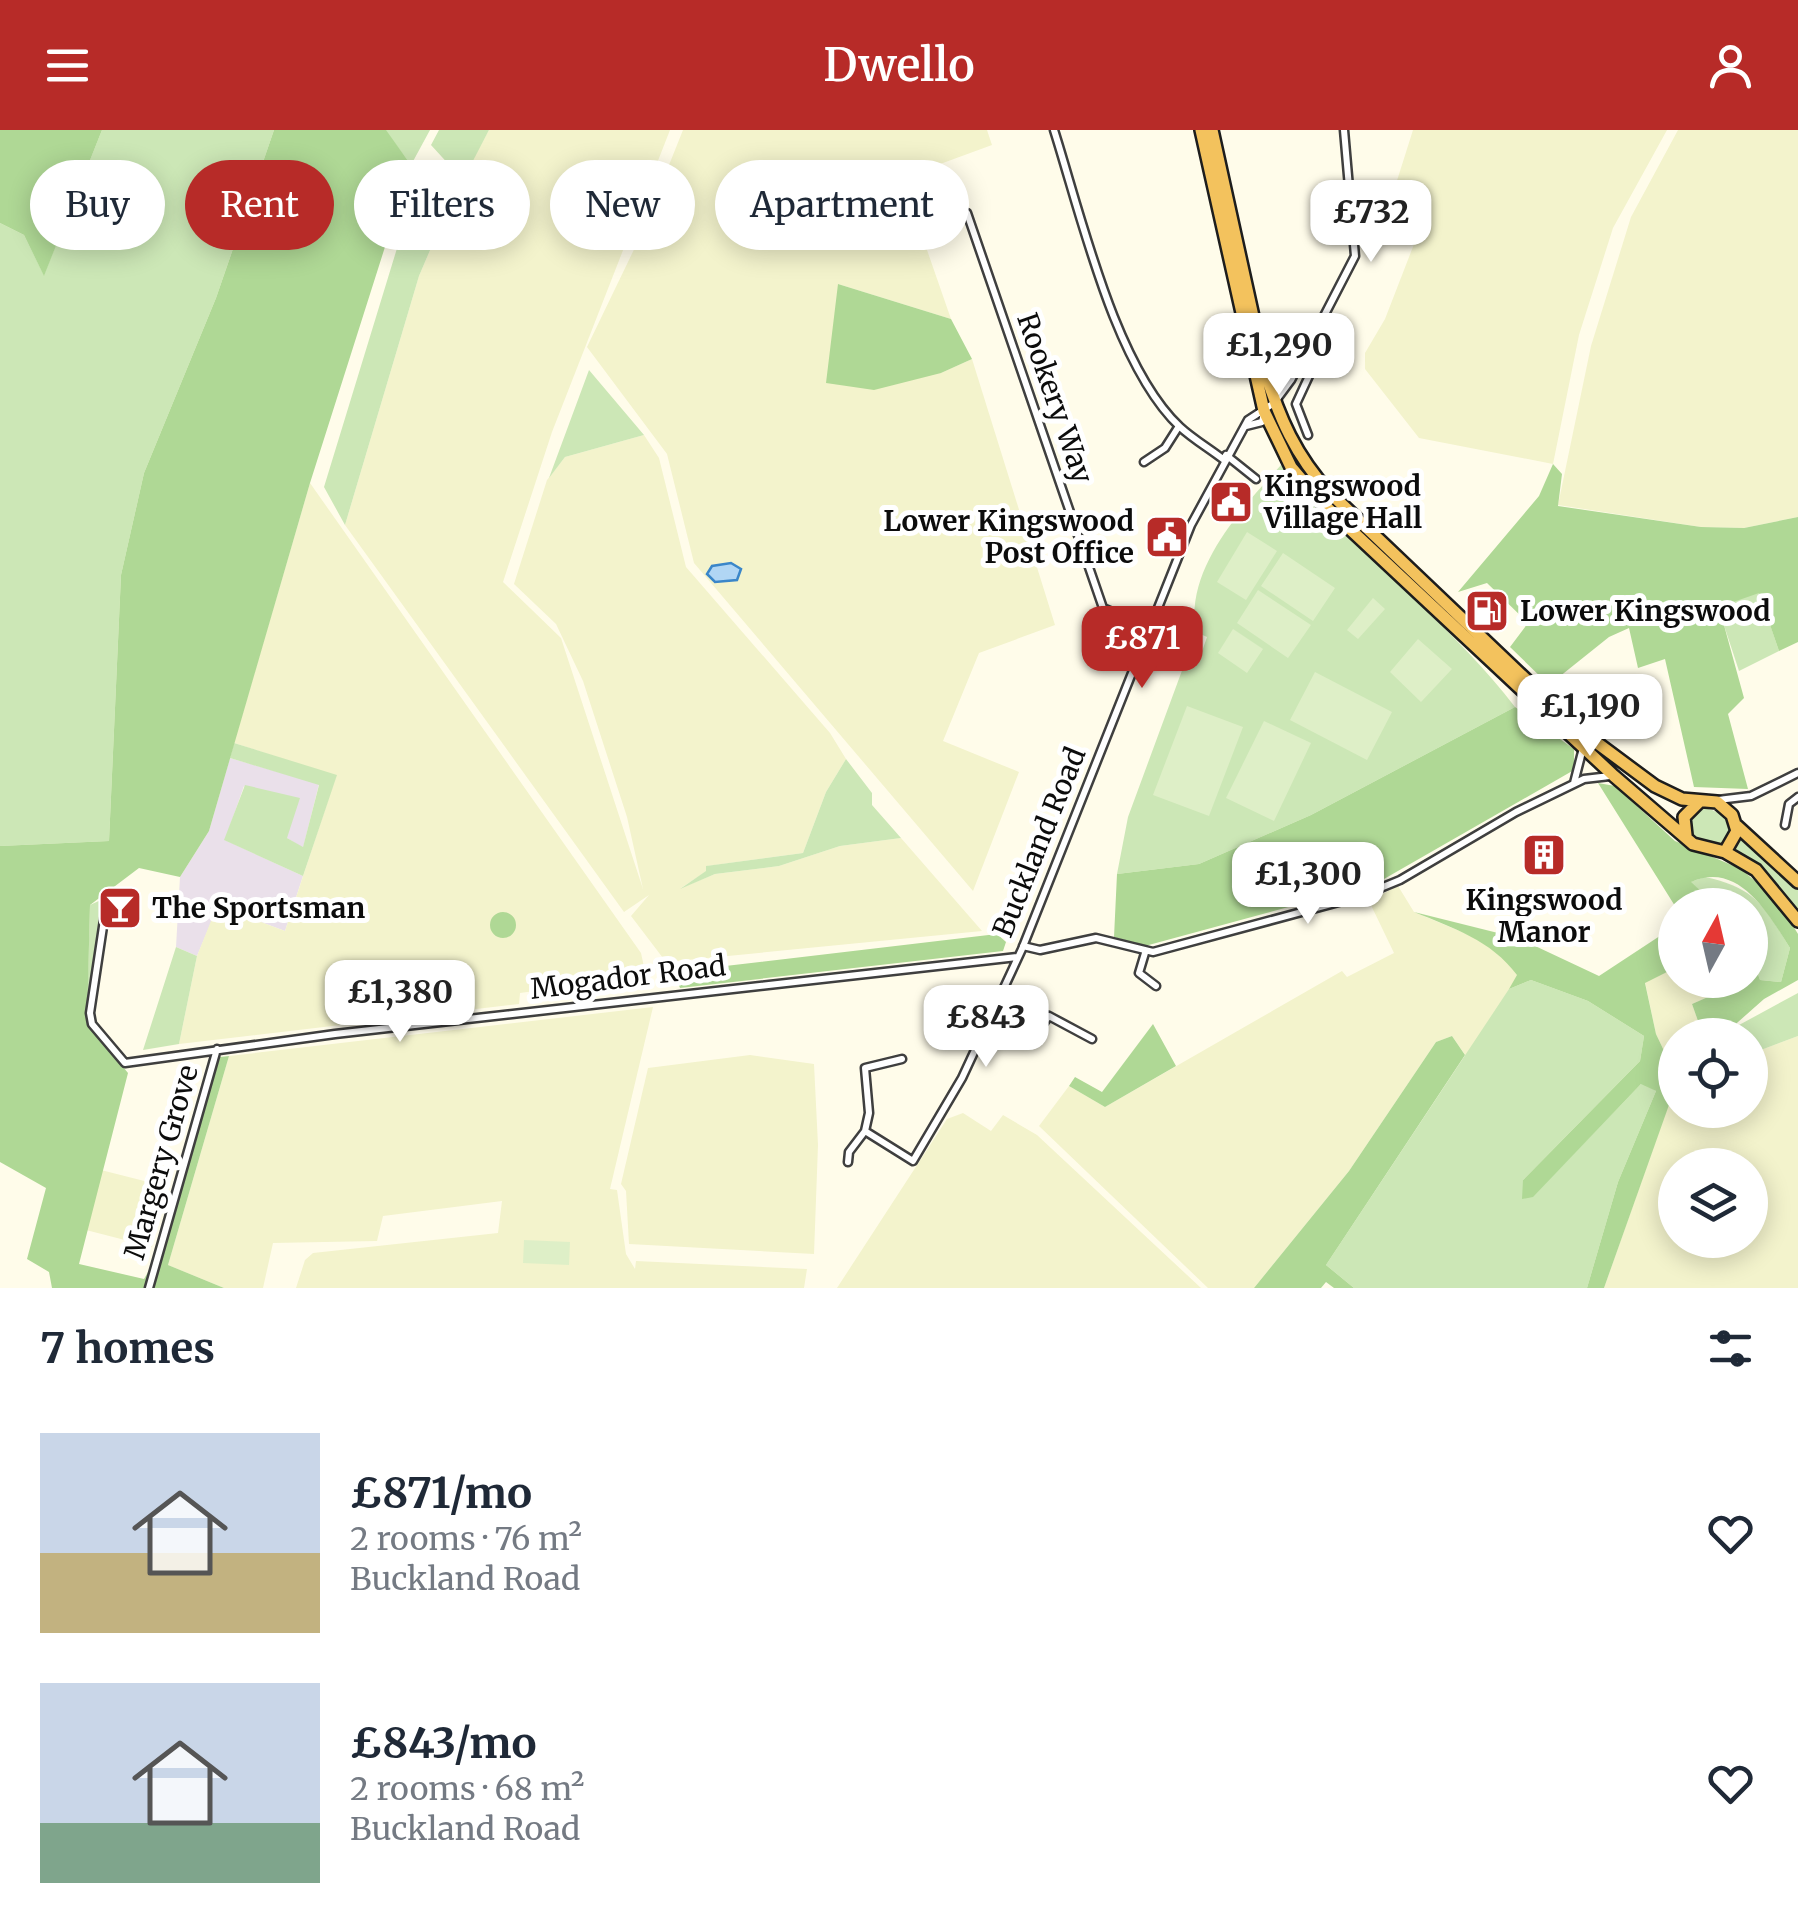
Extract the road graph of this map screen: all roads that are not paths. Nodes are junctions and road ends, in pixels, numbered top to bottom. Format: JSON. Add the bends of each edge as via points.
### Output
{"nodes":[{"id":1,"x":1054,"y":130,"type":"edge"},
{"id":2,"x":1201,"y":130,"type":"edge"},
{"id":3,"x":1212,"y":130,"type":"edge"},
{"id":4,"x":1344,"y":130,"type":"edge"},
{"id":5,"x":969,"y":219,"type":"edge"},
{"id":6,"x":1310,"y":345,"type":"junction"},
{"id":7,"x":1265,"y":371,"type":"junction"},
{"id":8,"x":1291,"y":380,"type":"junction"},
{"id":9,"x":1269,"y":407,"type":"junction"},
{"id":10,"x":1178,"y":426,"type":"junction"},
{"id":11,"x":1308,"y":435,"type":"dead end"},
{"id":12,"x":1225,"y":457,"type":"junction"},
{"id":13,"x":1144,"y":462,"type":"dead end"},
{"id":14,"x":1256,"y":478,"type":"dead end"},
{"id":15,"x":1148,"y":627,"type":"junction"},
{"id":16,"x":1583,"y":748,"type":"junction"},
{"id":17,"x":1798,"y":772,"type":"edge"},
{"id":18,"x":1614,"y":776,"type":"junction"},
{"id":19,"x":1574,"y":784,"type":"junction"},
{"id":20,"x":1798,"y":797,"type":"edge"},
{"id":21,"x":1740,"y":800,"type":"junction"},
{"id":22,"x":1703,"y":802,"type":"junction"},
{"id":23,"x":1736,"y":823,"type":"junction"},
{"id":24,"x":1786,"y":825,"type":"dead end"},
{"id":25,"x":1688,"y":839,"type":"junction"},
{"id":26,"x":1725,"y":852,"type":"junction"},
{"id":27,"x":1798,"y":882,"type":"edge"},
{"id":28,"x":107,"y":900,"type":"dead end"},
{"id":29,"x":1798,"y":921,"type":"edge"},
{"id":30,"x":1023,"y":946,"type":"junction"},
{"id":31,"x":1146,"y":952,"type":"junction"},
{"id":32,"x":1018,"y":957,"type":"junction"},
{"id":33,"x":1156,"y":986,"type":"dead end"},
{"id":34,"x":984,"y":1030,"type":"junction"},
{"id":35,"x":1092,"y":1039,"type":"dead end"},
{"id":36,"x":217,"y":1049,"type":"junction"},
{"id":37,"x":902,"y":1060,"type":"dead end"},
{"id":38,"x":865,"y":1131,"type":"junction"},
{"id":39,"x":848,"y":1162,"type":"dead end"},
{"id":40,"x":149,"y":1288,"type":"edge"}],
"edges":[{"from":1,"to":10,"type":"street","via":[[1114,316]]},
{"from":2,"to":9,"type":"highway"},
{"from":3,"to":7,"type":"highway"},
{"from":4,"to":6,"type":"street","via":[[1357,250]]},
{"from":5,"to":15,"type":"street","name":"Rookery Way","via":[[1102,608]]},
{"from":6,"to":8,"type":"street","name":"Buckland Road"},
{"from":6,"to":11,"type":"street","via":[[1315,363],[1296,404]]},
{"from":7,"to":8,"type":"street"},
{"from":7,"to":9,"type":"highway"},
{"from":8,"to":9,"type":"street","name":"Buckland Road"},
{"from":9,"to":12,"type":"street","name":"Buckland Road","via":[[1255,412]]},
{"from":9,"to":16,"type":"highway","via":[[1290,467],[1320,501]]},
{"from":9,"to":22,"type":"highway","via":[[1329,492],[1577,728],[1655,786]]},
{"from":10,"to":12,"type":"street"},
{"from":10,"to":13,"type":"street","via":[[1165,448]]},
{"from":12,"to":14,"type":"street"},
{"from":12,"to":15,"type":"street","name":"Buckland Road"},
{"from":15,"to":30,"type":"street","name":"Buckland Road"},
{"from":16,"to":18,"type":"highway"},
{"from":16,"to":19,"type":"street"},
{"from":17,"to":21,"type":"street"},
{"from":18,"to":19,"type":"street"},
{"from":18,"to":25,"type":"highway"},
{"from":19,"to":31,"type":"street","via":[[1380,890]]},
{"from":20,"to":24,"type":"street","via":[[1788,804]]},
{"from":21,"to":22,"type":"street"},
{"from":21,"to":23,"type":"street"},
{"from":22,"to":23,"type":"highway","via":[[1716,802]]},
{"from":22,"to":25,"type":"highway","via":[[1684,817]]},
{"from":23,"to":26,"type":"highway","via":[[1736,839]]},
{"from":23,"to":27,"type":"highway"},
{"from":25,"to":26,"type":"highway"},
{"from":26,"to":29,"type":"highway","via":[[1768,880]]},
{"from":28,"to":36,"type":"street","name":"Mogador Road","via":[[92,1024],[125,1063]]},
{"from":30,"to":31,"type":"street","via":[[1040,950],[1096,938]]},
{"from":30,"to":32,"type":"street","name":"Buckland Road"},
{"from":31,"to":33,"type":"street","via":[[1139,973]]},
{"from":32,"to":34,"type":"street","name":"Buckland Road"},
{"from":32,"to":36,"type":"street","name":"Mogador Road"},
{"from":34,"to":35,"type":"street","via":[[1031,1039],[1048,1016]]},
{"from":34,"to":38,"type":"street","name":"Buckland Road","via":[[913,1160]]},
{"from":36,"to":40,"type":"street","name":"Margery Grove"},
{"from":37,"to":38,"type":"street","via":[[865,1068]]},
{"from":38,"to":39,"type":"street"}]}
